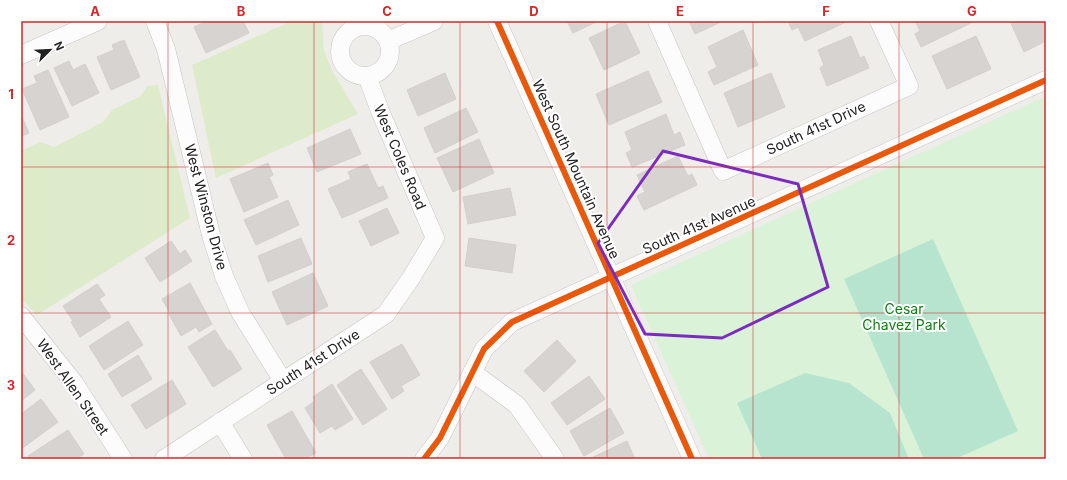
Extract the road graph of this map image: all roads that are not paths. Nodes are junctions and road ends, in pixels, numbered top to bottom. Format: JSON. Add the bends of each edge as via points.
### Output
{"nodes":[{"id":1,"x":98,"y":21,"type":"edge"},
{"id":2,"x":155,"y":21,"type":"edge"},
{"id":3,"x":434,"y":21,"type":"edge"},
{"id":4,"x":497,"y":21,"type":"edge"},
{"id":5,"x":657,"y":21,"type":"edge"},
{"id":6,"x":880,"y":21,"type":"edge"},
{"id":7,"x":354,"y":24,"type":"edge"},
{"id":8,"x":388,"y":41,"type":"junction"},
{"id":9,"x":21,"y":55,"type":"edge"},
{"id":10,"x":366,"y":76,"type":"junction"},
{"id":11,"x":1046,"y":80,"type":"edge"},
{"id":12,"x":435,"y":238,"type":"joint"},
{"id":13,"x":612,"y":278,"type":"junction"},
{"id":14,"x":21,"y":316,"type":"edge"},
{"id":15,"x":472,"y":372,"type":"junction"},
{"id":16,"x":283,"y":381,"type":"junction"},
{"id":17,"x":220,"y":422,"type":"junction"},
{"id":18,"x":123,"y":459,"type":"edge"},
{"id":19,"x":164,"y":459,"type":"edge"},
{"id":20,"x":242,"y":459,"type":"edge"},
{"id":21,"x":424,"y":459,"type":"edge"},
{"id":22,"x":555,"y":459,"type":"edge"},
{"id":23,"x":692,"y":459,"type":"edge"}],
"edges":[{"from":1,"to":9,"type":"street"},
{"from":2,"to":16,"type":"street","name":"West Winston Drive","via":[[166,49],[211,235],[224,276],[240,312]]},
{"from":3,"to":8,"type":"street"},
{"from":4,"to":13,"type":"street","name":"West South Mountain Avenue"},
{"from":5,"to":6,"type":"street","name":"South 41st Drive","via":[[723,171],[909,86]]},
{"from":7,"to":8,"type":"street","via":[[378,29]]},
{"from":7,"to":10,"type":"street","via":[[344,38],[340,53],[346,67],[359,76]]},
{"from":8,"to":10,"type":"street","via":[[390,57],[387,64],[374,75]]},
{"from":10,"to":12,"type":"street","name":"West Coles Road"},
{"from":11,"to":13,"type":"street","name":"South 41st Avenue"},
{"from":12,"to":16,"type":"street","name":"South 41st Drive","via":[[386,314]]},
{"from":13,"to":15,"type":"street","name":"South 41st Avenue","via":[[512,322],[484,348]]},
{"from":13,"to":23,"type":"street","name":"West South Mountain Avenue"},
{"from":14,"to":18,"type":"street","name":"West Allen Street","via":[[75,384]]},
{"from":15,"to":21,"type":"street","name":"South 41st Avenue","via":[[440,438]]},
{"from":15,"to":22,"type":"street","via":[[517,405]]},
{"from":16,"to":17,"type":"street","name":"South 41st Drive"},
{"from":17,"to":19,"type":"street","name":"South 41st Drive"},
{"from":17,"to":20,"type":"street"}]}
